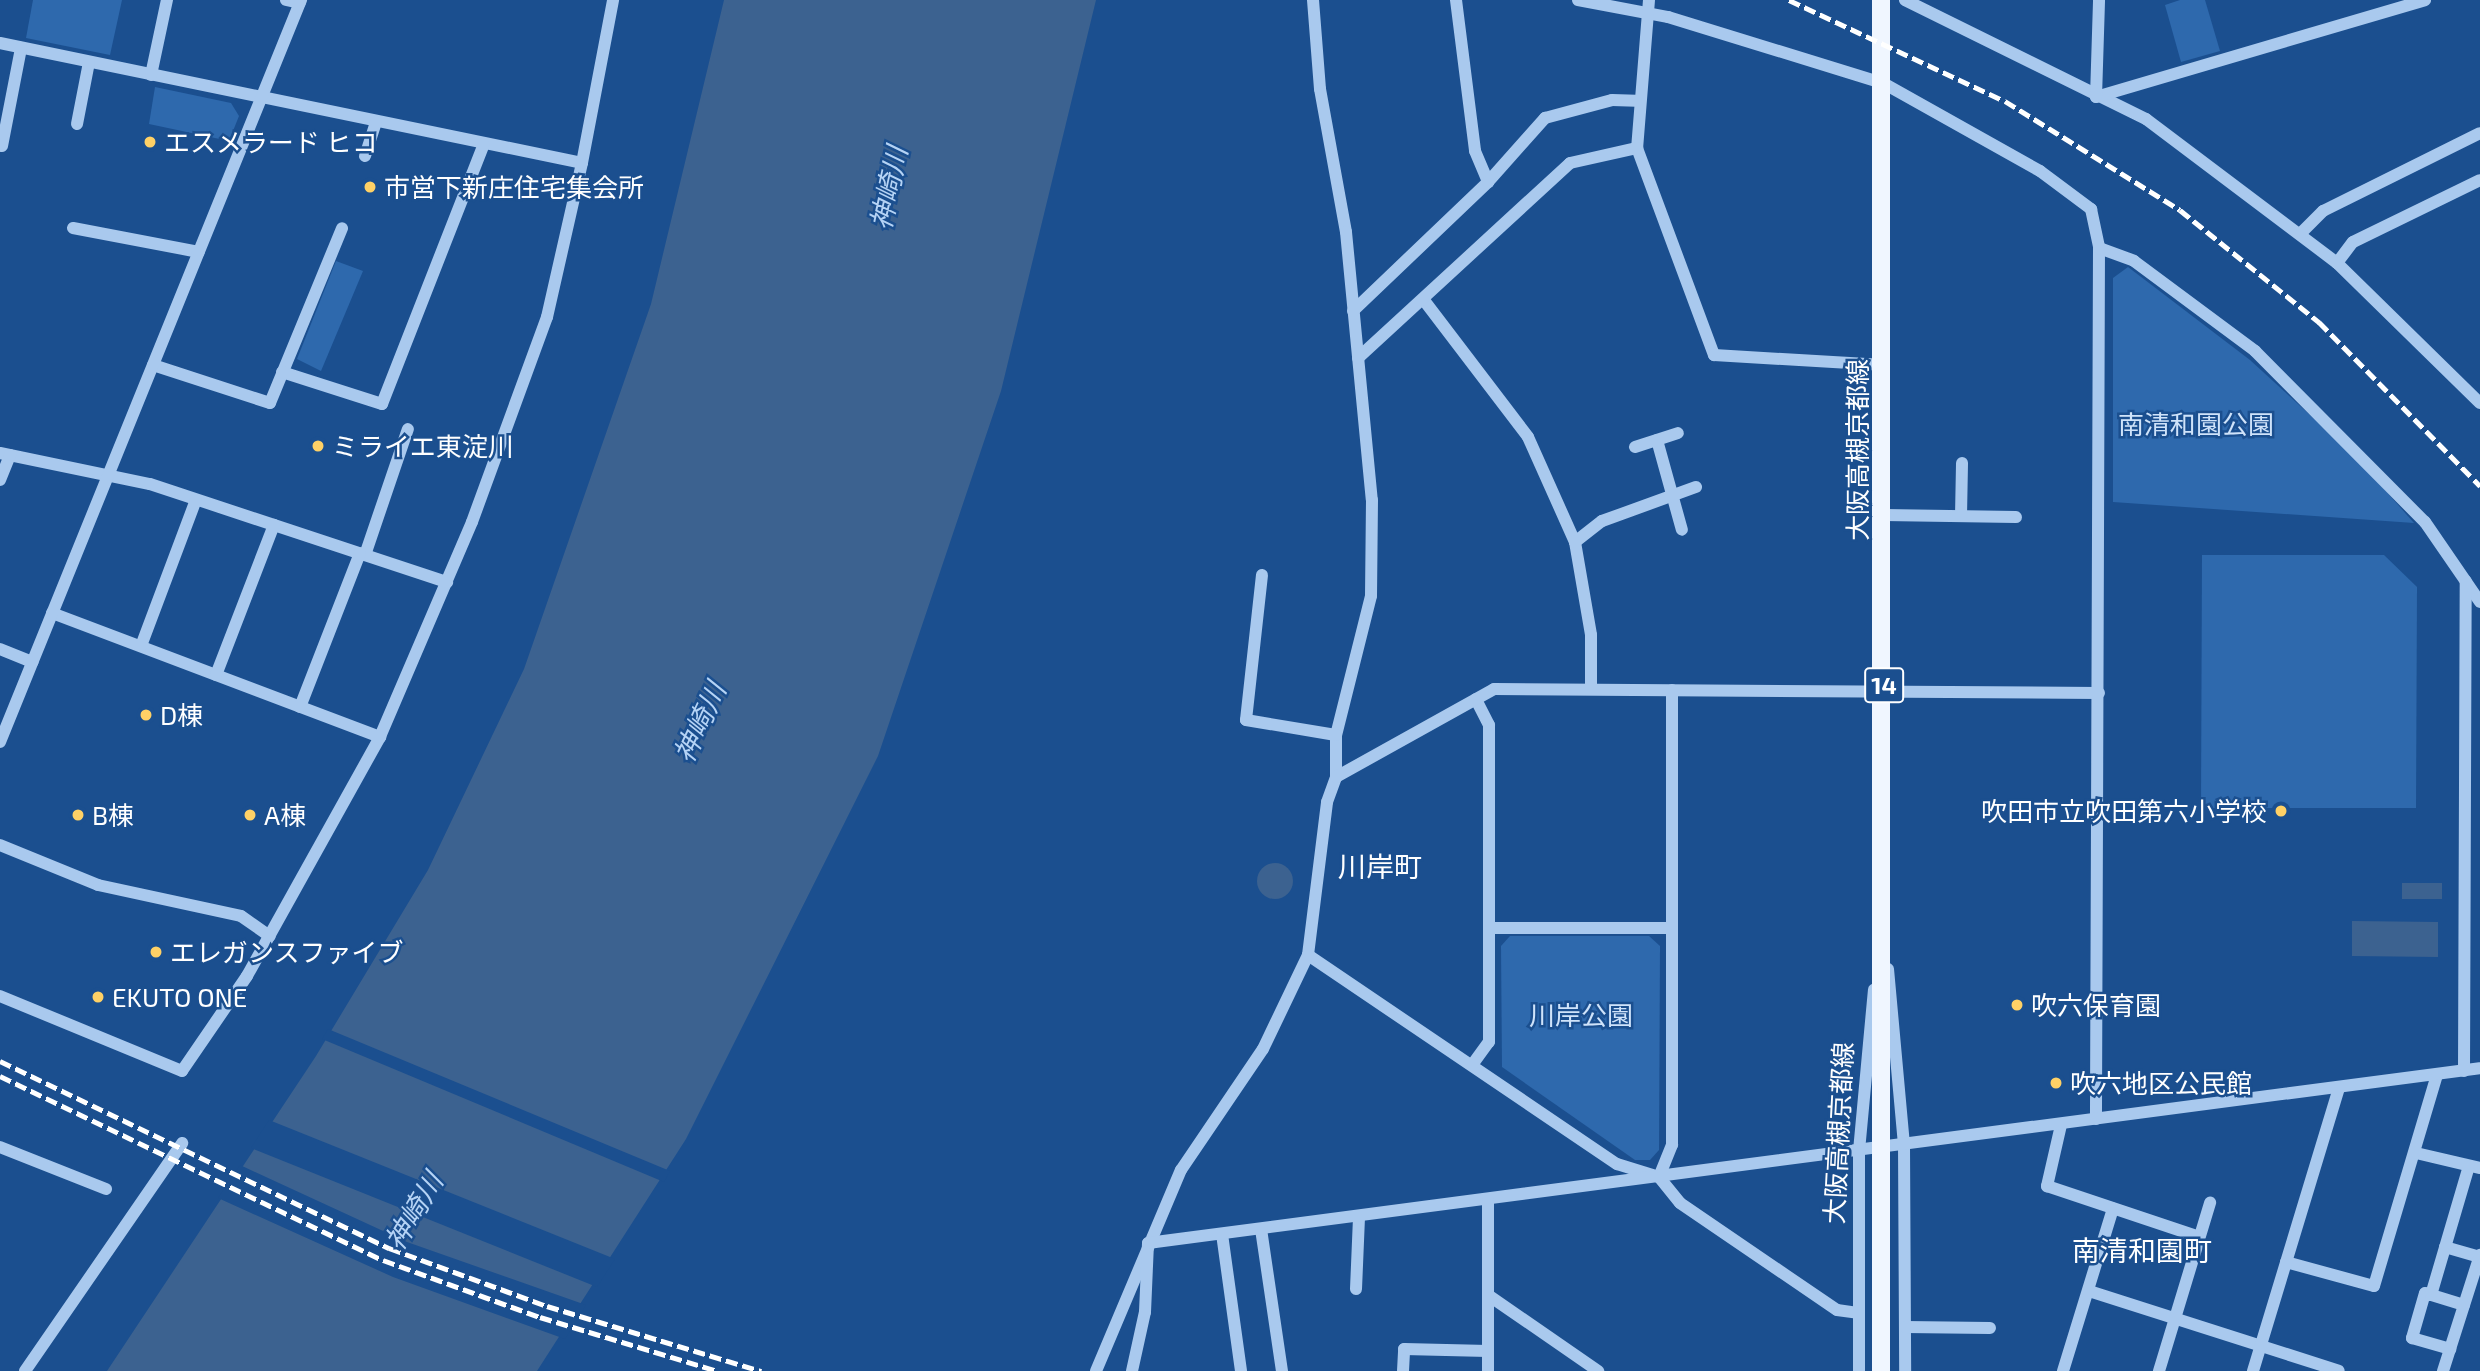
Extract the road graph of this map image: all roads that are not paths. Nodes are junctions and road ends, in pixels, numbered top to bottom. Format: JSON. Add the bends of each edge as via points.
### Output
{"nodes":[{"id":1,"x":167,"y":0,"type":"edge"},
{"id":2,"x":286,"y":0,"type":"edge"},
{"id":3,"x":613,"y":0,"type":"edge"},
{"id":4,"x":1314,"y":0,"type":"edge"},
{"id":5,"x":1456,"y":0,"type":"edge"},
{"id":6,"x":1578,"y":0,"type":"edge"},
{"id":7,"x":1649,"y":0,"type":"edge"},
{"id":8,"x":1881,"y":0,"type":"edge"},
{"id":9,"x":1905,"y":0,"type":"edge"},
{"id":10,"x":2099,"y":0,"type":"edge"},
{"id":11,"x":2425,"y":0,"type":"edge"},
{"id":12,"x":301,"y":1,"type":"edge"},
{"id":13,"x":1646,"y":14,"type":"junction"},
{"id":14,"x":0,"y":43,"type":"edge"},
{"id":15,"x":21,"y":48,"type":"junction"},
{"id":16,"x":89,"y":62,"type":"junction"},
{"id":17,"x":151,"y":75,"type":"junction"},
{"id":18,"x":1883,"y":83,"type":"junction"},
{"id":19,"x":2096,"y":97,"type":"junction"},
{"id":20,"x":262,"y":99,"type":"junction"},
{"id":21,"x":1636,"y":101,"type":"junction"},
{"id":22,"x":376,"y":122,"type":"junction"},
{"id":23,"x":77,"y":124,"type":"dead end"},
{"id":24,"x":2480,"y":133,"type":"edge"},
{"id":25,"x":484,"y":144,"type":"junction"},
{"id":26,"x":2,"y":146,"type":"edge"},
{"id":27,"x":1637,"y":148,"type":"junction"},
{"id":28,"x":365,"y":156,"type":"dead end"},
{"id":29,"x":582,"y":163,"type":"junction"},
{"id":30,"x":2480,"y":180,"type":"edge"},
{"id":31,"x":1488,"y":182,"type":"junction"},
{"id":32,"x":73,"y":228,"type":"dead end"},
{"id":33,"x":342,"y":228,"type":"dead end"},
{"id":34,"x":2302,"y":232,"type":"junction"},
{"id":35,"x":2099,"y":248,"type":"junction"},
{"id":36,"x":199,"y":252,"type":"junction"},
{"id":37,"x":2337,"y":263,"type":"junction"},
{"id":38,"x":1423,"y":299,"type":"junction"},
{"id":39,"x":1353,"y":311,"type":"junction"},
{"id":40,"x":1358,"y":358,"type":"junction"},
{"id":41,"x":153,"y":365,"type":"junction"},
{"id":42,"x":1884,"y":365,"type":"junction"},
{"id":43,"x":282,"y":372,"type":"junction"},
{"id":44,"x":2480,"y":403,"type":"edge"},
{"id":45,"x":408,"y":429,"type":"dead end"},
{"id":46,"x":1678,"y":433,"type":"dead end"},
{"id":47,"x":1657,"y":440,"type":"junction"},
{"id":48,"x":1635,"y":447,"type":"dead end"},
{"id":49,"x":5,"y":454,"type":"edge"},
{"id":50,"x":1962,"y":463,"type":"dead end"},
{"id":51,"x":107,"y":473,"type":"junction"},
{"id":52,"x":0,"y":480,"type":"edge"},
{"id":53,"x":1696,"y":487,"type":"dead end"},
{"id":54,"x":1675,"y":494,"type":"junction"},
{"id":55,"x":196,"y":499,"type":"junction"},
{"id":56,"x":1884,"y":515,"type":"junction"},
{"id":57,"x":1961,"y":516,"type":"junction"},
{"id":58,"x":2016,"y":517,"type":"dead end"},
{"id":59,"x":274,"y":525,"type":"junction"},
{"id":60,"x":1682,"y":530,"type":"dead end"},
{"id":61,"x":1575,"y":542,"type":"junction"},
{"id":62,"x":362,"y":554,"type":"junction"},
{"id":63,"x":1262,"y":575,"type":"dead end"},
{"id":64,"x":2466,"y":581,"type":"junction"},
{"id":65,"x":447,"y":582,"type":"junction"},
{"id":66,"x":2480,"y":602,"type":"edge"},
{"id":67,"x":52,"y":613,"type":"junction"},
{"id":68,"x":141,"y":646,"type":"junction"},
{"id":69,"x":0,"y":649,"type":"edge"},
{"id":70,"x":33,"y":662,"type":"junction"},
{"id":71,"x":216,"y":675,"type":"junction"},
{"id":72,"x":1591,"y":688,"type":"junction"},
{"id":73,"x":1672,"y":690,"type":"junction"},
{"id":74,"x":1884,"y":690,"type":"junction"},
{"id":75,"x":2099,"y":693,"type":"junction"},
{"id":76,"x":1476,"y":699,"type":"junction"},
{"id":77,"x":300,"y":707,"type":"junction"},
{"id":78,"x":1336,"y":735,"type":"junction"},
{"id":79,"x":380,"y":737,"type":"junction"},
{"id":80,"x":0,"y":742,"type":"edge"},
{"id":81,"x":2466,"y":776,"type":"junction"},
{"id":82,"x":2480,"y":776,"type":"edge"},
{"id":83,"x":1336,"y":777,"type":"junction"},
{"id":84,"x":0,"y":845,"type":"edge"},
{"id":85,"x":1882,"y":899,"type":"junction"},
{"id":86,"x":1671,"y":928,"type":"junction"},
{"id":87,"x":1489,"y":929,"type":"junction"},
{"id":88,"x":270,"y":936,"type":"junction"},
{"id":89,"x":1308,"y":955,"type":"junction"},
{"id":90,"x":0,"y":996,"type":"edge"},
{"id":91,"x":1472,"y":1065,"type":"junction"},
{"id":92,"x":2480,"y":1068,"type":"edge"},
{"id":93,"x":2464,"y":1071,"type":"junction"},
{"id":94,"x":2437,"y":1075,"type":"junction"},
{"id":95,"x":2339,"y":1088,"type":"junction"},
{"id":96,"x":2096,"y":1119,"type":"junction"},
{"id":97,"x":2061,"y":1125,"type":"junction"},
{"id":98,"x":182,"y":1143,"type":"dead end"},
{"id":99,"x":1905,"y":1145,"type":"junction"},
{"id":100,"x":0,"y":1147,"type":"edge"},
{"id":101,"x":1881,"y":1148,"type":"junction"},
{"id":102,"x":1859,"y":1151,"type":"junction"},
{"id":103,"x":2416,"y":1153,"type":"junction"},
{"id":104,"x":2474,"y":1167,"type":"edge"},
{"id":105,"x":1659,"y":1177,"type":"junction"},
{"id":106,"x":106,"y":1189,"type":"dead end"},
{"id":107,"x":1488,"y":1201,"type":"junction"},
{"id":108,"x":2210,"y":1203,"type":"dead end"},
{"id":109,"x":2113,"y":1208,"type":"junction"},
{"id":110,"x":1359,"y":1217,"type":"junction"},
{"id":111,"x":1261,"y":1229,"type":"junction"},
{"id":112,"x":1222,"y":1234,"type":"junction"},
{"id":113,"x":2199,"y":1237,"type":"junction"},
{"id":114,"x":1148,"y":1243,"type":"junction"},
{"id":115,"x":2445,"y":1247,"type":"junction"},
{"id":116,"x":2480,"y":1256,"type":"edge"},
{"id":117,"x":2286,"y":1262,"type":"junction"},
{"id":118,"x":1356,"y":1289,"type":"dead end"},
{"id":119,"x":2089,"y":1291,"type":"junction"},
{"id":120,"x":1488,"y":1295,"type":"junction"},
{"id":121,"x":2431,"y":1295,"type":"junction"},
{"id":122,"x":2464,"y":1305,"type":"junction"},
{"id":123,"x":1858,"y":1313,"type":"junction"},
{"id":124,"x":2176,"y":1318,"type":"junction"},
{"id":125,"x":1905,"y":1327,"type":"junction"},
{"id":126,"x":1990,"y":1328,"type":"dead end"},
{"id":127,"x":2261,"y":1345,"type":"junction"},
{"id":128,"x":2450,"y":1349,"type":"junction"},
{"id":129,"x":1488,"y":1351,"type":"junction"},
{"id":130,"x":25,"y":1371,"type":"edge"},
{"id":131,"x":1096,"y":1371,"type":"edge"},
{"id":132,"x":1132,"y":1371,"type":"edge"},
{"id":133,"x":1241,"y":1371,"type":"edge"},
{"id":134,"x":1282,"y":1371,"type":"edge"},
{"id":135,"x":1403,"y":1371,"type":"edge"},
{"id":136,"x":1488,"y":1371,"type":"edge"},
{"id":137,"x":1598,"y":1371,"type":"edge"},
{"id":138,"x":1858,"y":1371,"type":"edge"},
{"id":139,"x":1881,"y":1371,"type":"edge"},
{"id":140,"x":1905,"y":1371,"type":"edge"},
{"id":141,"x":2063,"y":1371,"type":"edge"},
{"id":142,"x":2158,"y":1371,"type":"edge"},
{"id":143,"x":2253,"y":1371,"type":"edge"},
{"id":144,"x":2339,"y":1371,"type":"edge"},
{"id":145,"x":2443,"y":1371,"type":"edge"}],
"edges":[{"from":1,"to":17,"type":"street"},
{"from":2,"to":12,"type":"street"},
{"from":3,"to":29,"type":"street"},
{"from":4,"to":39,"type":"street"},
{"from":5,"to":31,"type":"street","via":[[1475,152]]},
{"from":6,"to":13,"type":"street"},
{"from":7,"to":13,"type":"street"},
{"from":8,"to":18,"type":"main road","name":"大阪高槻京都線","number":"14"},
{"from":9,"to":19,"type":"street"},
{"from":10,"to":19,"type":"street"},
{"from":11,"to":19,"type":"street"},
{"from":12,"to":20,"type":"street"},
{"from":13,"to":18,"type":"street"},
{"from":13,"to":21,"type":"street"},
{"from":14,"to":15,"type":"street"},
{"from":15,"to":16,"type":"street"},
{"from":15,"to":26,"type":"street"},
{"from":16,"to":17,"type":"street"},
{"from":16,"to":23,"type":"street"},
{"from":17,"to":20,"type":"street"},
{"from":18,"to":35,"type":"street","via":[[2040,171],[2091,209]]},
{"from":18,"to":42,"type":"main road","name":"大阪高槻京都線","number":"14"},
{"from":19,"to":34,"type":"street","via":[[2146,119]]},
{"from":20,"to":22,"type":"street"},
{"from":20,"to":36,"type":"street"},
{"from":21,"to":27,"type":"street"},
{"from":21,"to":31,"type":"street","via":[[1612,100],[1545,118]]},
{"from":22,"to":25,"type":"street"},
{"from":22,"to":28,"type":"street"},
{"from":24,"to":34,"type":"street","via":[[2323,211]]},
{"from":25,"to":29,"type":"street"},
{"from":25,"to":43,"type":"street","via":[[382,404]]},
{"from":27,"to":38,"type":"street","via":[[1570,163]]},
{"from":27,"to":42,"type":"street","via":[[1714,355]]},
{"from":29,"to":65,"type":"street","via":[[547,317]]},
{"from":30,"to":37,"type":"street","via":[[2353,242]]},
{"from":31,"to":39,"type":"street"},
{"from":32,"to":36,"type":"street"},
{"from":33,"to":43,"type":"street"},
{"from":34,"to":37,"type":"street"},
{"from":35,"to":64,"type":"street","via":[[2134,261],[2255,351],[2371,463]]},
{"from":35,"to":75,"type":"street"},
{"from":36,"to":41,"type":"street"},
{"from":37,"to":44,"type":"street"},
{"from":38,"to":40,"type":"street"},
{"from":38,"to":61,"type":"street","via":[[1528,437]]},
{"from":39,"to":40,"type":"street"},
{"from":40,"to":78,"type":"street","via":[[1372,500],[1371,596]]},
{"from":41,"to":43,"type":"street","via":[[271,403]]},
{"from":41,"to":51,"type":"street"},
{"from":42,"to":56,"type":"main road","name":"大阪高槻京都線","number":"14"},
{"from":45,"to":62,"type":"street"},
{"from":46,"to":47,"type":"street"},
{"from":47,"to":48,"type":"street"},
{"from":47,"to":54,"type":"street"},
{"from":49,"to":51,"type":"street"},
{"from":49,"to":52,"type":"street"},
{"from":50,"to":57,"type":"street"},
{"from":51,"to":55,"type":"street"},
{"from":51,"to":67,"type":"street"},
{"from":53,"to":54,"type":"street"},
{"from":54,"to":60,"type":"street"},
{"from":54,"to":61,"type":"street","via":[[1602,521]]},
{"from":55,"to":59,"type":"street"},
{"from":55,"to":68,"type":"street"},
{"from":56,"to":57,"type":"street"},
{"from":56,"to":74,"type":"main road","name":"大阪高槻京都線","number":"14"},
{"from":57,"to":58,"type":"street"},
{"from":59,"to":62,"type":"street"},
{"from":59,"to":71,"type":"street"},
{"from":61,"to":72,"type":"street","via":[[1591,635]]},
{"from":62,"to":65,"type":"street"},
{"from":62,"to":77,"type":"street"},
{"from":63,"to":78,"type":"street","via":[[1245,720]]},
{"from":64,"to":66,"type":"street"},
{"from":64,"to":81,"type":"street"},
{"from":65,"to":79,"type":"street"},
{"from":67,"to":68,"type":"street"},
{"from":67,"to":70,"type":"street"},
{"from":68,"to":71,"type":"street"},
{"from":69,"to":70,"type":"street"},
{"from":70,"to":80,"type":"street"},
{"from":71,"to":77,"type":"street"},
{"from":72,"to":73,"type":"street"},
{"from":72,"to":76,"type":"street","via":[[1494,689]]},
{"from":73,"to":74,"type":"street"},
{"from":73,"to":86,"type":"street"},
{"from":74,"to":75,"type":"street"},
{"from":74,"to":85,"type":"main road","name":"大阪高槻京都線","number":"14"},
{"from":75,"to":96,"type":"street"},
{"from":76,"to":83,"type":"street"},
{"from":76,"to":87,"type":"street","via":[[1489,725]]},
{"from":77,"to":79,"type":"street"},
{"from":78,"to":83,"type":"street"},
{"from":79,"to":88,"type":"street"},
{"from":81,"to":82,"type":"street"},
{"from":81,"to":93,"type":"street"},
{"from":83,"to":89,"type":"street","via":[[1327,802]]},
{"from":84,"to":88,"type":"street","via":[[98,885],[241,916]]},
{"from":85,"to":99,"type":"street","name":"大阪高槻京都線","number":"14"},
{"from":85,"to":101,"type":"main road","name":"大阪高槻京都線","number":"14"},
{"from":85,"to":102,"type":"street","name":"大阪高槻京都線","number":"14"},
{"from":86,"to":87,"type":"street"},
{"from":86,"to":105,"type":"street","via":[[1672,1144]]},
{"from":87,"to":91,"type":"street","via":[[1489,1042]]},
{"from":88,"to":90,"type":"street","via":[[182,1071]]},
{"from":89,"to":91,"type":"street"},
{"from":89,"to":114,"type":"street","via":[[1263,1049],[1181,1170]]},
{"from":91,"to":105,"type":"street","via":[[1617,1164]]},
{"from":92,"to":93,"type":"street"},
{"from":93,"to":94,"type":"street"},
{"from":94,"to":95,"type":"street"},
{"from":94,"to":103,"type":"street"},
{"from":95,"to":96,"type":"street"},
{"from":95,"to":117,"type":"street"},
{"from":96,"to":97,"type":"street"},
{"from":97,"to":99,"type":"street"},
{"from":97,"to":109,"type":"street","via":[[2047,1186]]},
{"from":98,"to":130,"type":"street"},
{"from":99,"to":101,"type":"street"},
{"from":99,"to":125,"type":"street","name":"大阪高槻京都線","number":"14"},
{"from":100,"to":106,"type":"street"},
{"from":101,"to":102,"type":"street"},
{"from":101,"to":139,"type":"main road","name":"大阪高槻京都線","number":"14"},
{"from":102,"to":105,"type":"street"},
{"from":102,"to":123,"type":"street","name":"大阪高槻京都線","number":"14"},
{"from":103,"to":104,"type":"street"},
{"from":103,"to":117,"type":"street","via":[[2374,1286]]},
{"from":104,"to":115,"type":"street"},
{"from":105,"to":107,"type":"street"},
{"from":105,"to":123,"type":"street","via":[[1680,1203],[1837,1310]]},
{"from":107,"to":110,"type":"street"},
{"from":107,"to":120,"type":"street"},
{"from":108,"to":113,"type":"street"},
{"from":109,"to":113,"type":"street"},
{"from":109,"to":119,"type":"street"},
{"from":110,"to":111,"type":"street"},
{"from":110,"to":118,"type":"street"},
{"from":111,"to":112,"type":"street"},
{"from":111,"to":134,"type":"street"},
{"from":112,"to":114,"type":"street"},
{"from":112,"to":133,"type":"street"},
{"from":113,"to":124,"type":"street"},
{"from":114,"to":131,"type":"street"},
{"from":114,"to":132,"type":"street","via":[[1145,1312]]},
{"from":115,"to":116,"type":"street"},
{"from":115,"to":121,"type":"street"},
{"from":116,"to":122,"type":"street"},
{"from":117,"to":127,"type":"street"},
{"from":119,"to":124,"type":"street"},
{"from":119,"to":141,"type":"street"},
{"from":120,"to":129,"type":"street"},
{"from":120,"to":137,"type":"street"},
{"from":121,"to":122,"type":"street"},
{"from":121,"to":128,"type":"street","via":[[2426,1293],[2412,1338]]},
{"from":122,"to":128,"type":"street"},
{"from":123,"to":138,"type":"street","name":"大阪高槻京都線","number":"14"},
{"from":124,"to":127,"type":"street"},
{"from":124,"to":142,"type":"street"},
{"from":125,"to":126,"type":"street"},
{"from":125,"to":140,"type":"street","name":"大阪高槻京都線","number":"14"},
{"from":127,"to":143,"type":"street"},
{"from":127,"to":144,"type":"street"},
{"from":128,"to":145,"type":"street"},
{"from":129,"to":135,"type":"street","via":[[1404,1349]]},
{"from":129,"to":136,"type":"street"}]}
